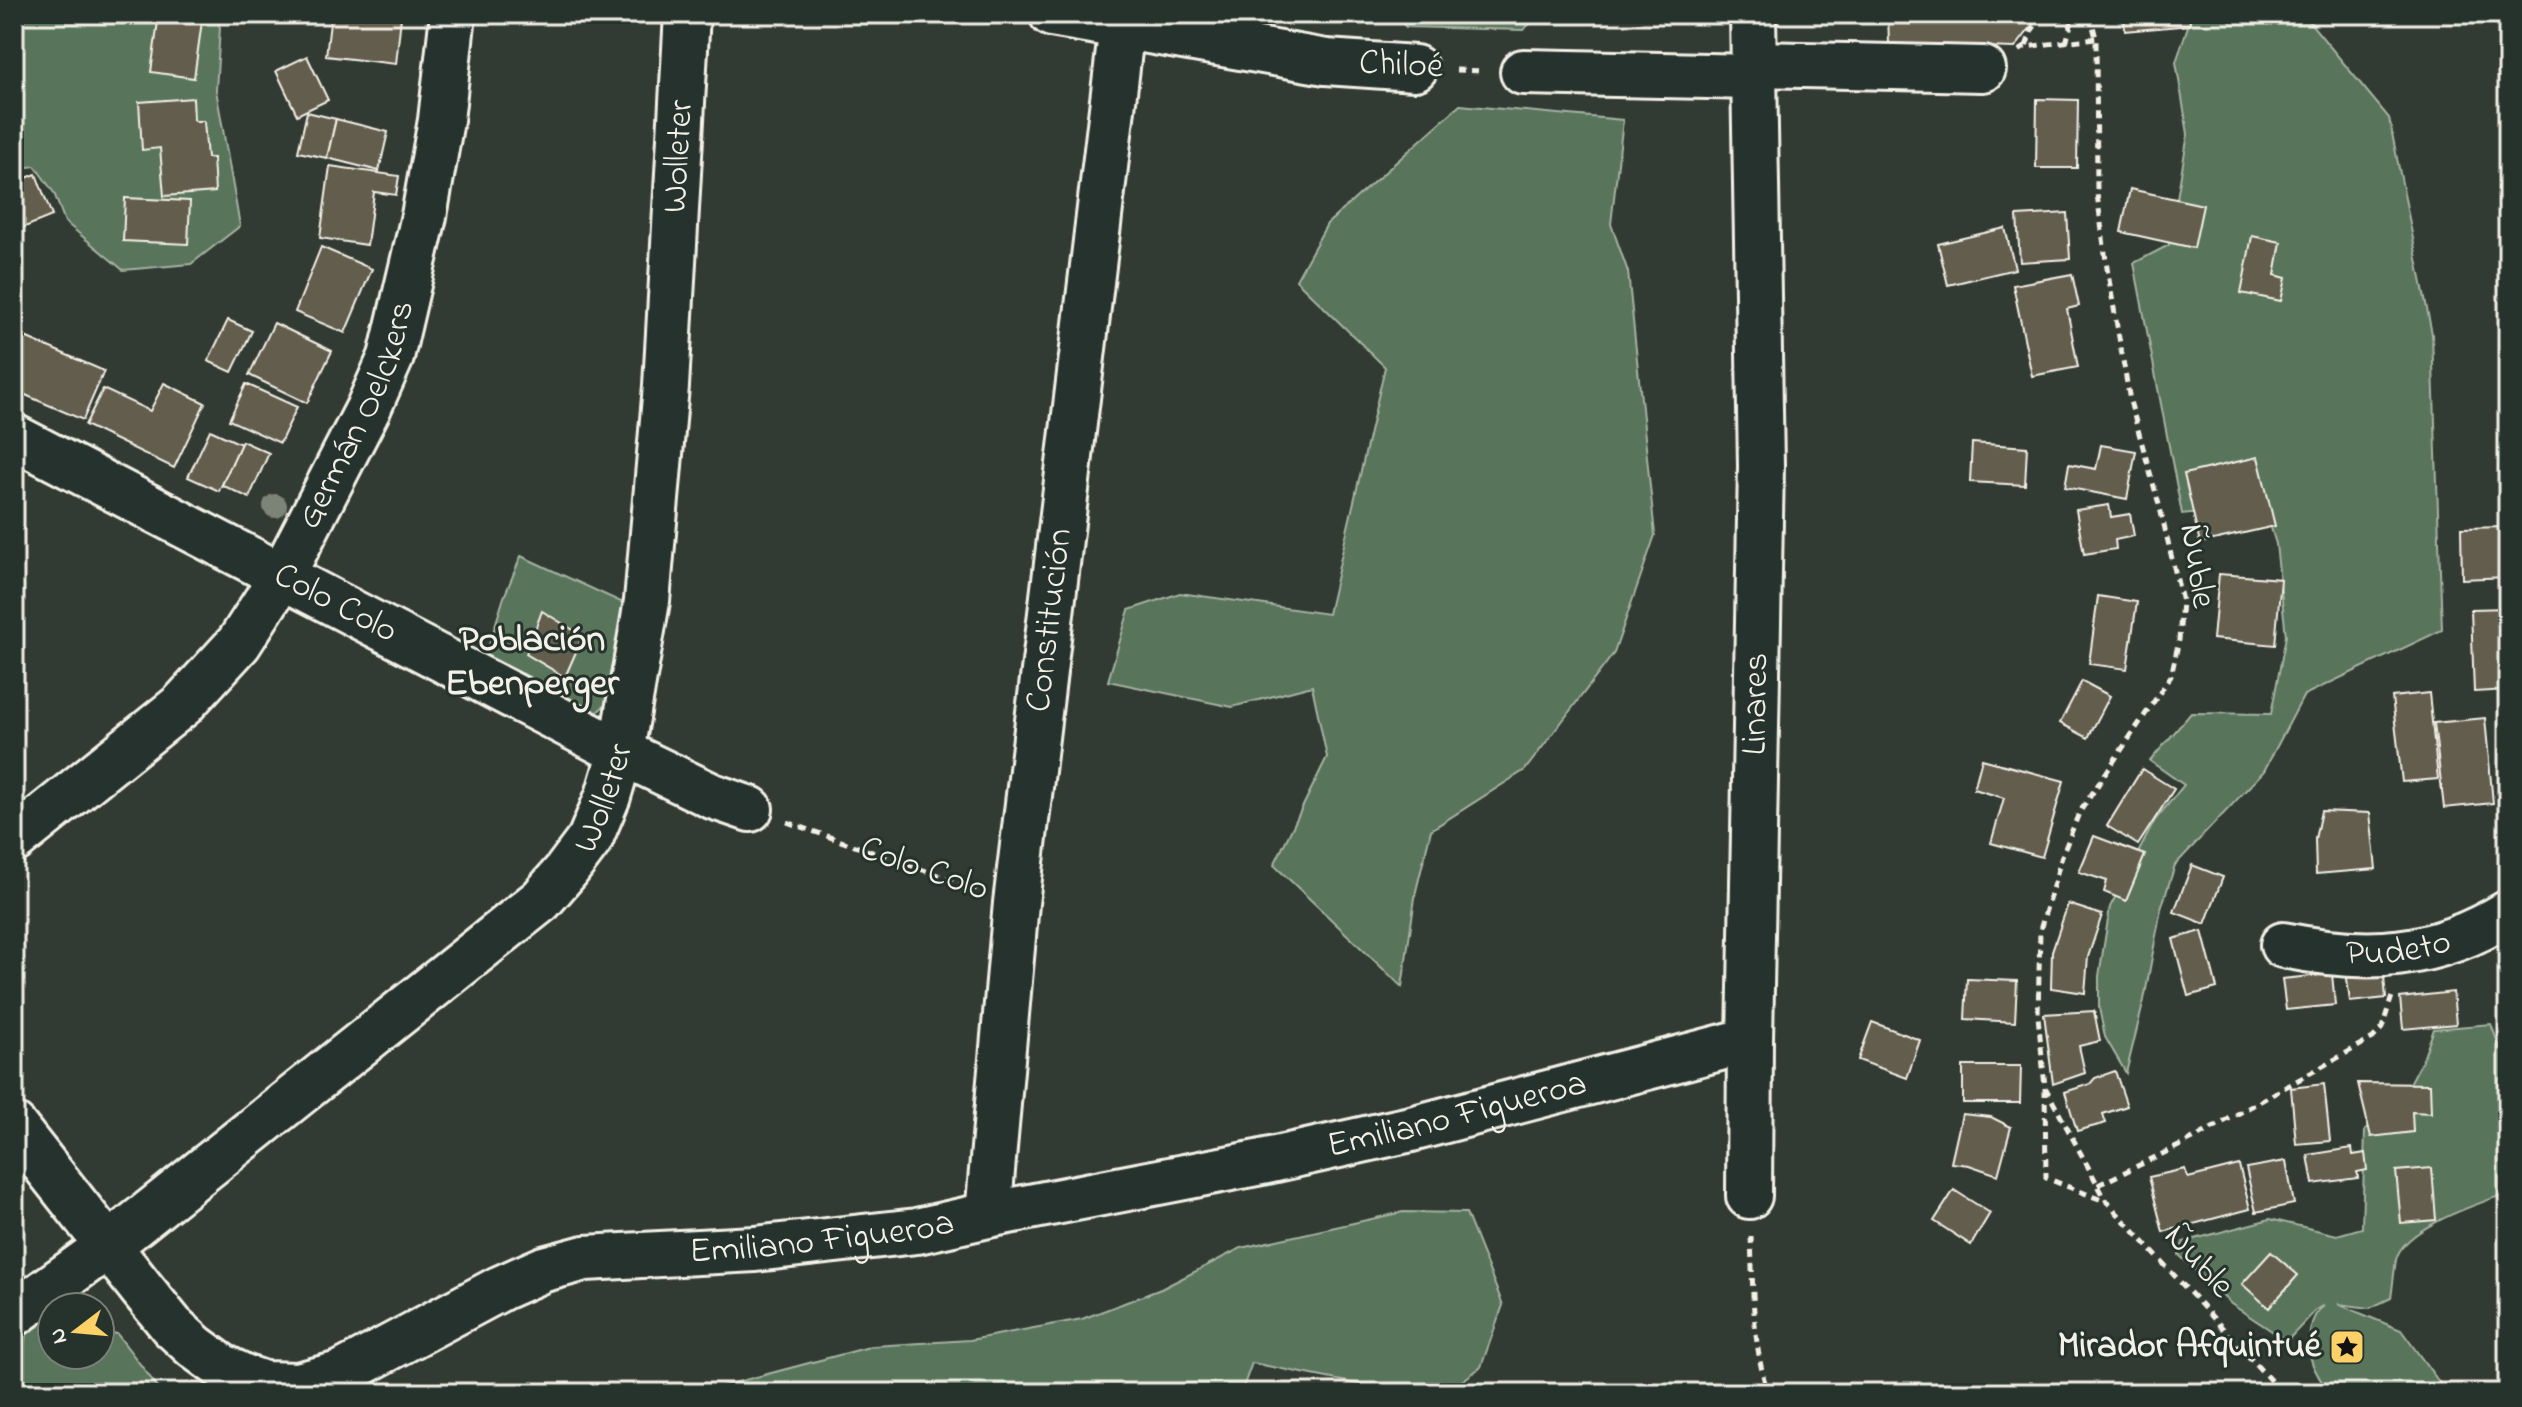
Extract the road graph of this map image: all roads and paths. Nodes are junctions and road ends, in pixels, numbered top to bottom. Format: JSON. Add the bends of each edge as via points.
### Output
{"nodes":[{"id":1,"x":453,"y":14,"type":"edge"},
{"id":2,"x":687,"y":14,"type":"edge"},
{"id":3,"x":1052,"y":14,"type":"edge"},
{"id":4,"x":1753,"y":14,"type":"edge"},
{"id":5,"x":2044,"y":14,"type":"edge"},
{"id":6,"x":2091,"y":16,"type":"edge"},
{"id":7,"x":1122,"y":26,"type":"junction"},
{"id":8,"x":2096,"y":38,"type":"junction"},
{"id":9,"x":2066,"y":43,"type":"junction"},
{"id":10,"x":2025,"y":47,"type":"junction"},
{"id":11,"x":1415,"y":68,"type":"joint"},
{"id":12,"x":1983,"y":69,"type":"joint"},
{"id":13,"x":1754,"y":70,"type":"junction"},
{"id":14,"x":1523,"y":72,"type":"joint"},
{"id":15,"x":14,"y":437,"type":"edge"},
{"id":16,"x":282,"y":576,"type":"junction"},
{"id":17,"x":621,"y":752,"type":"junction"},
{"id":18,"x":750,"y":809,"type":"joint"},
{"id":19,"x":14,"y":840,"type":"edge"},
{"id":20,"x":1016,"y":903,"type":"junction"},
{"id":21,"x":2508,"y":913,"type":"edge"},
{"id":22,"x":2283,"y":945,"type":"dead end"},
{"id":23,"x":2390,"y":954,"type":"junction"},
{"id":24,"x":1750,"y":1040,"type":"junction"},
{"id":25,"x":2045,"y":1087,"type":"junction"},
{"id":26,"x":14,"y":1126,"type":"edge"},
{"id":27,"x":2098,"y":1185,"type":"junction"},
{"id":28,"x":1749,"y":1196,"type":"joint"},
{"id":29,"x":2107,"y":1202,"type":"junction"},
{"id":30,"x":988,"y":1215,"type":"junction"},
{"id":31,"x":108,"y":1246,"type":"junction"},
{"id":32,"x":14,"y":1314,"type":"edge"},
{"id":33,"x":1768,"y":1393,"type":"edge"},
{"id":34,"x":2282,"y":1393,"type":"edge"}],
"edges":[{"from":1,"to":16,"type":"street","name":"Germán Oelckers","via":[[429,189],[391,357]]},
{"from":2,"to":17,"type":"street","name":"Wolleter","via":[[666,386],[647,601]]},
{"from":3,"to":7,"type":"street","name":"Chiloé"},
{"from":4,"to":13,"type":"street","name":"Linares"},
{"from":5,"to":10,"type":"path"},
{"from":6,"to":8,"type":"path","name":"Ñuble"},
{"from":6,"to":9,"type":"path","via":[[2071,24]]},
{"from":7,"to":11,"type":"street","name":"Chiloé","via":[[1326,62]]},
{"from":7,"to":20,"type":"street","name":"Constitución"},
{"from":8,"to":9,"type":"path"},
{"from":8,"to":25,"type":"path","name":"Ñuble","via":[[2097,194],[2107,268],[2130,401],[2182,601],[2171,676],[2079,813],[2040,930],[2038,1016]]},
{"from":9,"to":10,"type":"path"},
{"from":10,"to":12,"type":"path","via":[[1993,69]]},
{"from":11,"to":14,"type":"path","name":"Chiloé"},
{"from":12,"to":13,"type":"street"},
{"from":13,"to":14,"type":"street"},
{"from":13,"to":24,"type":"street","name":"Linares","via":[[1761,466]]},
{"from":15,"to":16,"type":"street","name":"Colo Colo"},
{"from":16,"to":17,"type":"street","name":"Colo Colo"},
{"from":16,"to":19,"type":"street","name":"Germán Oelckers","via":[[239,643],[182,705]]},
{"from":17,"to":18,"type":"street","name":"Colo Colo"},
{"from":17,"to":31,"type":"street","name":"Wolleter","via":[[590,839],[541,900]]},
{"from":18,"to":20,"type":"path","name":"Colo Colo"},
{"from":20,"to":30,"type":"street","name":"Constitución"},
{"from":21,"to":23,"type":"street","name":"Pudeto","via":[[2431,949]]},
{"from":22,"to":23,"type":"street","name":"Pudeto","via":[[2346,955]]},
{"from":23,"to":27,"type":"path","via":[[2392,999],[2373,1038],[2193,1139]]},
{"from":24,"to":28,"type":"street","name":"Linares"},
{"from":24,"to":30,"type":"street","name":"Emiliano Figueroa","via":[[1411,1129]]},
{"from":25,"to":27,"type":"path","name":"Ñuble"},
{"from":25,"to":29,"type":"path","name":"Ñuble","via":[[2046,1178]]},
{"from":26,"to":31,"type":"street","name":"Emiliano Figueroa"},
{"from":27,"to":29,"type":"path","name":"Ñuble"},
{"from":28,"to":33,"type":"path","via":[[1753,1304]]},
{"from":29,"to":34,"type":"path","name":"Ñuble"},
{"from":30,"to":31,"type":"street","name":"Emiliano Figueroa","via":[[917,1231],[755,1249],[585,1258],[501,1288],[340,1374],[298,1385],[264,1384],[221,1366],[172,1326]]},
{"from":31,"to":32,"type":"street","name":"Wolleter"}]}
